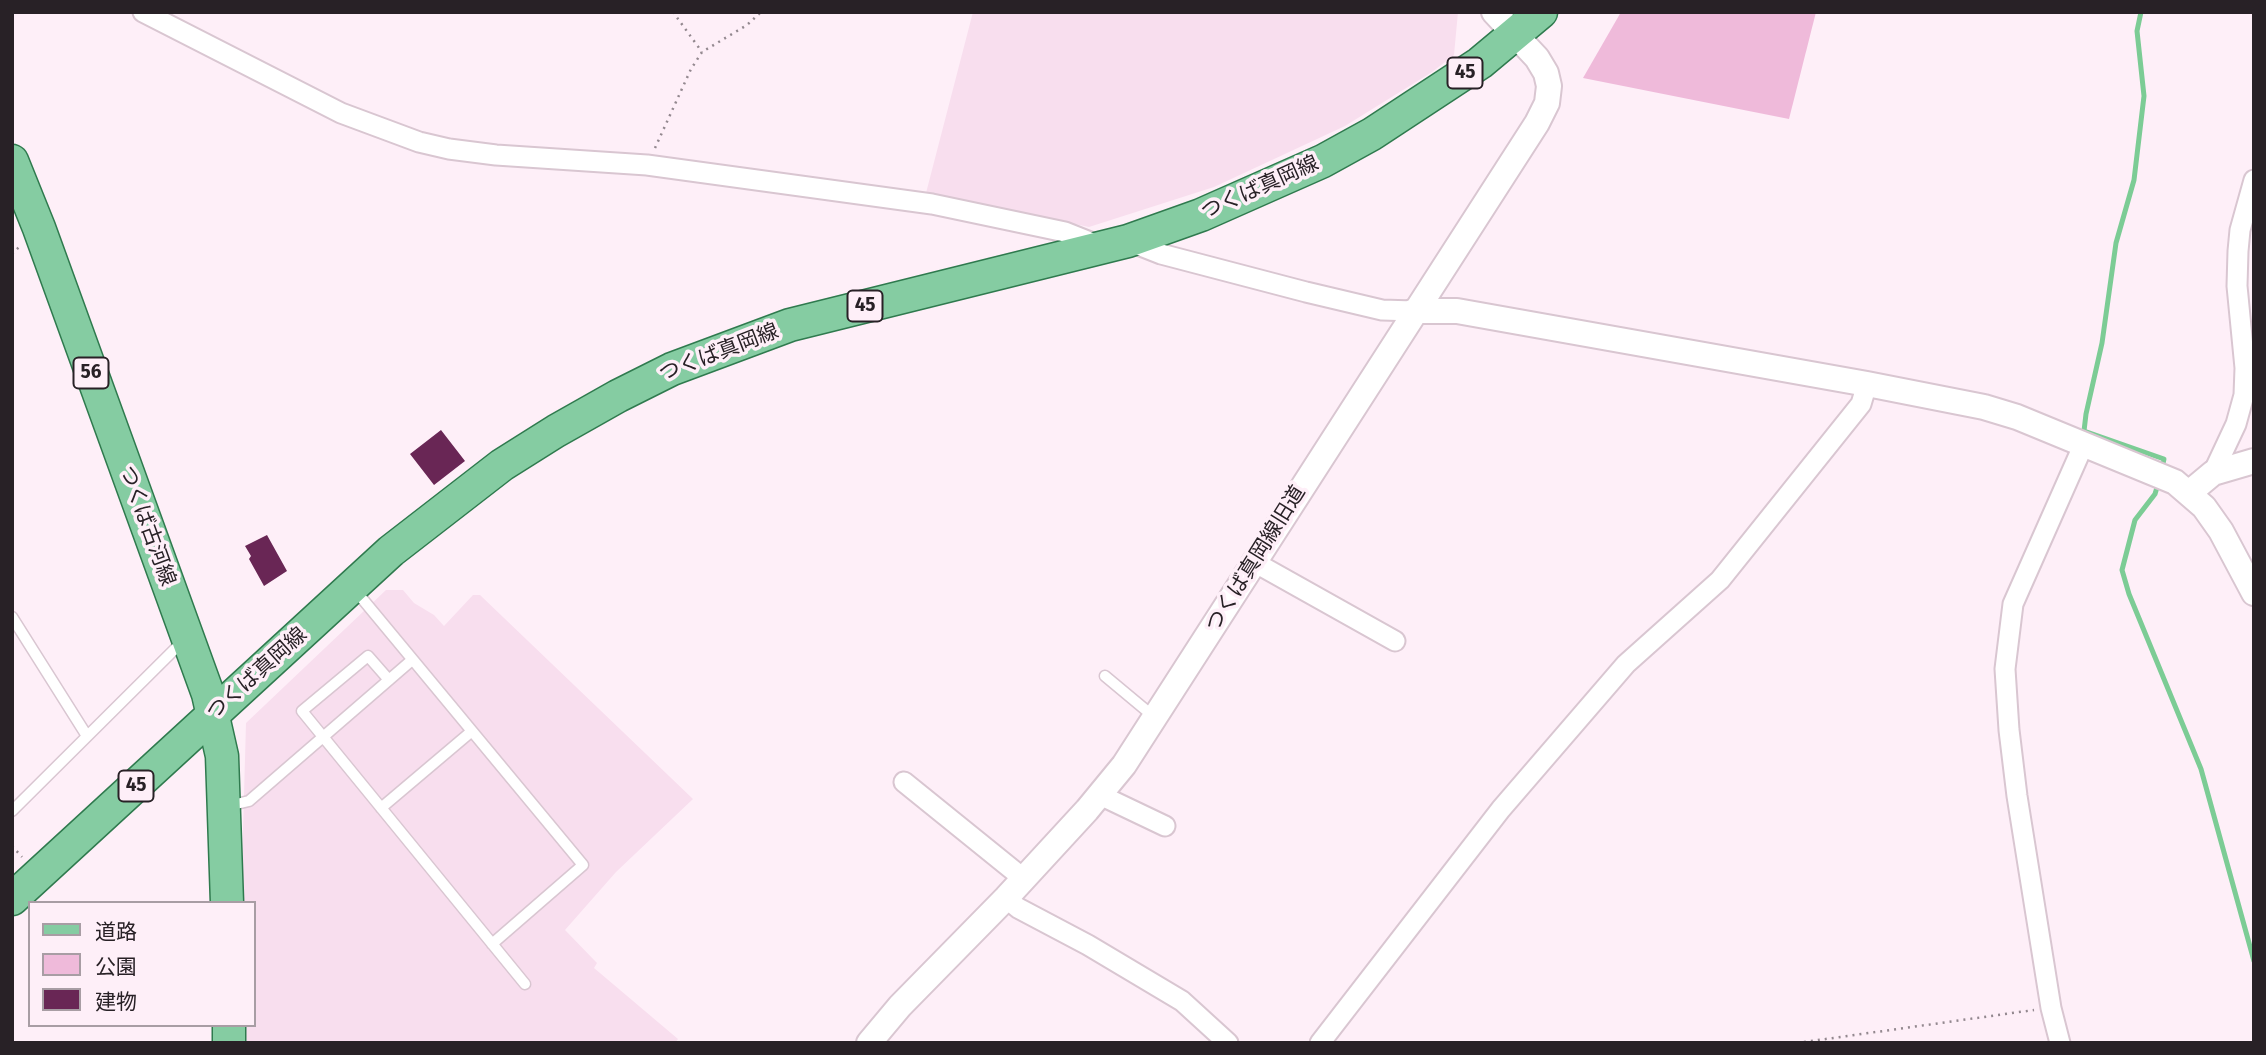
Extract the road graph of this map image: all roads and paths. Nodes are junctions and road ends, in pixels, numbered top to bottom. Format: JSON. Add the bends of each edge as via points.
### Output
{"nodes":[{"id":1,"x":143,"y":12,"type":"edge"},
{"id":2,"x":673,"y":12,"type":"edge"},
{"id":3,"x":761,"y":12,"type":"edge"},
{"id":4,"x":1494,"y":12,"type":"edge"},
{"id":5,"x":1541,"y":12,"type":"edge"},
{"id":6,"x":1515,"y":35,"type":"junction"},
{"id":7,"x":702,"y":52,"type":"junction"},
{"id":8,"x":12,"y":161,"type":"edge"},
{"id":9,"x":647,"y":165,"type":"junction"},
{"id":10,"x":2254,"y":180,"type":"edge"},
{"id":11,"x":1115,"y":244,"type":"junction"},
{"id":12,"x":1415,"y":311,"type":"junction"},
{"id":13,"x":1867,"y":384,"type":"junction"},
{"id":14,"x":2083,"y":446,"type":"junction"},
{"id":15,"x":2254,"y":461,"type":"edge"},
{"id":16,"x":2213,"y":473,"type":"junction"},
{"id":17,"x":2189,"y":493,"type":"junction"},
{"id":18,"x":1254,"y":562,"type":"junction"},
{"id":19,"x":352,"y":587,"type":"junction"},
{"id":20,"x":2254,"y":593,"type":"edge"},
{"id":21,"x":12,"y":617,"type":"edge"},
{"id":22,"x":188,"y":637,"type":"junction"},
{"id":23,"x":1395,"y":641,"type":"dead end"},
{"id":24,"x":412,"y":660,"type":"junction"},
{"id":25,"x":1105,"y":676,"type":"dead end"},
{"id":26,"x":389,"y":680,"type":"junction"},
{"id":27,"x":213,"y":714,"type":"junction"},
{"id":28,"x":1155,"y":717,"type":"junction"},
{"id":29,"x":472,"y":731,"type":"junction"},
{"id":30,"x":87,"y":736,"type":"junction"},
{"id":31,"x":323,"y":737,"type":"junction"},
{"id":32,"x":904,"y":782,"type":"dead end"},
{"id":33,"x":1100,"y":795,"type":"junction"},
{"id":34,"x":225,"y":807,"type":"junction"},
{"id":35,"x":381,"y":808,"type":"junction"},
{"id":36,"x":12,"y":811,"type":"edge"},
{"id":37,"x":1165,"y":826,"type":"dead end"},
{"id":38,"x":1024,"y":879,"type":"junction"},
{"id":39,"x":1006,"y":898,"type":"junction"},
{"id":40,"x":12,"y":899,"type":"edge"},
{"id":41,"x":227,"y":901,"type":"edge"},
{"id":42,"x":492,"y":944,"type":"junction"},
{"id":43,"x":525,"y":984,"type":"dead end"},
{"id":44,"x":2051,"y":1008,"type":"junction"},
{"id":45,"x":869,"y":1043,"type":"edge"},
{"id":46,"x":1228,"y":1043,"type":"edge"},
{"id":47,"x":1320,"y":1043,"type":"edge"},
{"id":48,"x":1797,"y":1043,"type":"edge"},
{"id":49,"x":2060,"y":1043,"type":"edge"}],
"edges":[{"from":1,"to":9,"type":"street","via":[[341,113],[419,142],[496,155]]},
{"from":2,"to":7,"type":"path"},
{"from":3,"to":7,"type":"path"},
{"from":4,"to":6,"type":"street","name":"つくば真岡線旧道"},
{"from":5,"to":6,"type":"main road","name":"つくば真岡線","number":"45"},
{"from":6,"to":11,"type":"main road","name":"つくば真岡線","number":"45","via":[[1431,96],[1322,161],[1201,215]]},
{"from":6,"to":12,"type":"street","name":"つくば真岡線旧道","via":[[1546,73],[1547,103]]},
{"from":7,"to":9,"type":"path"},
{"from":8,"to":22,"type":"main road","name":"つくば古河線","number":"56"},
{"from":9,"to":11,"type":"street","via":[[932,204]]},
{"from":10,"to":16,"type":"street","via":[[2238,251],[2244,395]]},
{"from":11,"to":12,"type":"street","via":[[1382,310]]},
{"from":11,"to":19,"type":"main road","name":"つくば真岡線","number":"45","via":[[790,326],[672,369],[502,465]]},
{"from":12,"to":13,"type":"street","via":[[1457,311]]},
{"from":12,"to":18,"type":"street","name":"つくば真岡線旧道"},
{"from":13,"to":14,"type":"street","via":[[1984,407]]},
{"from":13,"to":47,"type":"street","via":[[1861,404],[1720,580],[1626,664],[1518,788]]},
{"from":14,"to":17,"type":"street","via":[[2153,472]]},
{"from":14,"to":44,"type":"street","via":[[2012,604],[2005,669],[2008,730]]},
{"from":15,"to":16,"type":"street"},
{"from":16,"to":17,"type":"street"},
{"from":17,"to":20,"type":"street","via":[[2221,531]]},
{"from":18,"to":23,"type":"street"},
{"from":18,"to":28,"type":"street","name":"つくば真岡線旧道"},
{"from":19,"to":24,"type":"lane"},
{"from":19,"to":27,"type":"main road","name":"つくば真岡線","number":"45"},
{"from":21,"to":30,"type":"lane"},
{"from":22,"to":27,"type":"main road","name":"つくば古河線","number":"56"},
{"from":22,"to":30,"type":"lane"},
{"from":24,"to":26,"type":"lane"},
{"from":24,"to":29,"type":"lane"},
{"from":25,"to":28,"type":"lane"},
{"from":26,"to":31,"type":"lane"},
{"from":26,"to":31,"type":"lane","via":[[368,656],[303,711]]},
{"from":27,"to":34,"type":"main road","name":"つくば古河線","number":"56","via":[[222,756]]},
{"from":27,"to":40,"type":"main road","name":"つくば真岡線","number":"45"},
{"from":28,"to":33,"type":"street","name":"つくば真岡線旧道"},
{"from":29,"to":35,"type":"lane"},
{"from":29,"to":42,"type":"lane","via":[[583,865]]},
{"from":30,"to":36,"type":"lane"},
{"from":31,"to":34,"type":"lane","via":[[249,801]]},
{"from":31,"to":35,"type":"lane"},
{"from":32,"to":38,"type":"street"},
{"from":33,"to":37,"type":"street"},
{"from":33,"to":38,"type":"street","name":"つくば真岡線旧道"},
{"from":34,"to":41,"type":"main road","name":"つくば古河線","number":"56"},
{"from":35,"to":42,"type":"lane"},
{"from":38,"to":39,"type":"street","name":"つくば真岡線旧道"},
{"from":39,"to":45,"type":"street","name":"つくば真岡線旧道"},
{"from":39,"to":46,"type":"street","via":[[1182,1001]]},
{"from":42,"to":43,"type":"lane"},
{"from":44,"to":48,"type":"path"},
{"from":44,"to":49,"type":"street"}]}
